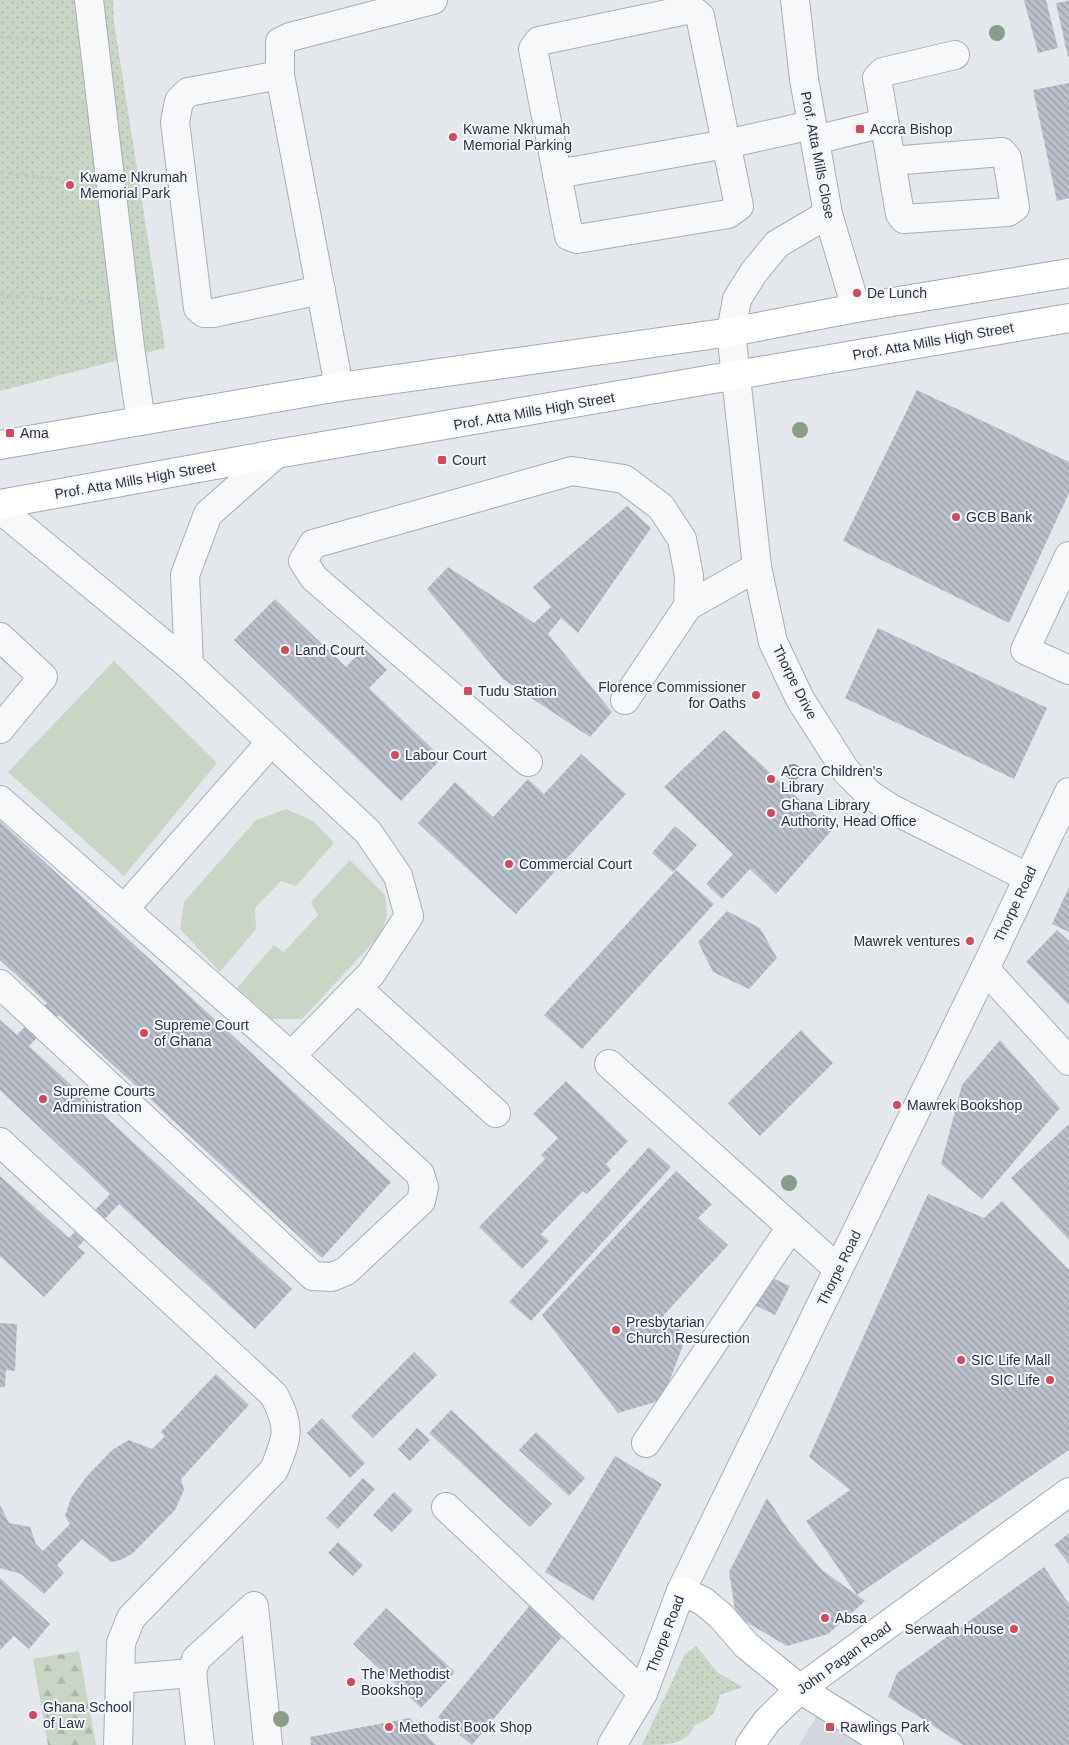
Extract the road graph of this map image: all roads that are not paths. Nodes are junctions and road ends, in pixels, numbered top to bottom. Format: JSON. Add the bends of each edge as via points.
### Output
{"nodes":[{"id":1,"x":89,"y":0,"type":"edge"},
{"id":2,"x":433,"y":0,"type":"edge"},
{"id":3,"x":795,"y":0,"type":"edge"},
{"id":4,"x":955,"y":55,"type":"dead end"},
{"id":5,"x":280,"y":75,"type":"junction"},
{"id":6,"x":884,"y":123,"type":"junction"},
{"id":7,"x":813,"y":132,"type":"junction"},
{"id":8,"x":726,"y":144,"type":"junction"},
{"id":9,"x":891,"y":162,"type":"dead end"},
{"id":10,"x":557,"y":174,"type":"junction"},
{"id":11,"x":828,"y":214,"type":"junction"},
{"id":12,"x":1069,"y":273,"type":"edge"},
{"id":13,"x":321,"y":290,"type":"junction"},
{"id":14,"x":856,"y":308,"type":"junction"},
{"id":15,"x":1069,"y":318,"type":"edge"},
{"id":16,"x":731,"y":332,"type":"junction"},
{"id":17,"x":737,"y":376,"type":"junction"},
{"id":18,"x":339,"y":387,"type":"junction"},
{"id":19,"x":141,"y":421,"type":"junction"},
{"id":20,"x":0,"y":445,"type":"edge"},
{"id":21,"x":276,"y":454,"type":"junction"},
{"id":22,"x":0,"y":504,"type":"edge"},
{"id":23,"x":0,"y":509,"type":"edge"},
{"id":24,"x":1069,"y":556,"type":"edge"},
{"id":25,"x":757,"y":566,"type":"junction"},
{"id":26,"x":688,"y":606,"type":"junction"},
{"id":27,"x":0,"y":637,"type":"edge"},
{"id":28,"x":189,"y":665,"type":"junction"},
{"id":29,"x":1069,"y":670,"type":"edge"},
{"id":30,"x":626,"y":700,"type":"dead end"},
{"id":31,"x":4,"y":717,"type":"edge"},
{"id":32,"x":272,"y":742,"type":"junction"},
{"id":33,"x":528,"y":762,"type":"dead end"},
{"id":34,"x":1069,"y":792,"type":"edge"},
{"id":35,"x":0,"y":800,"type":"edge"},
{"id":36,"x":1027,"y":878,"type":"junction"},
{"id":37,"x":124,"y":908,"type":"junction"},
{"id":38,"x":985,"y":969,"type":"junction"},
{"id":39,"x":0,"y":984,"type":"edge"},
{"id":40,"x":358,"y":988,"type":"junction"},
{"id":41,"x":291,"y":1056,"type":"junction"},
{"id":42,"x":1069,"y":1061,"type":"edge"},
{"id":43,"x":609,"y":1064,"type":"dead end"},
{"id":44,"x":496,"y":1112,"type":"dead end"},
{"id":45,"x":0,"y":1142,"type":"edge"},
{"id":46,"x":791,"y":1227,"type":"junction"},
{"id":47,"x":838,"y":1269,"type":"junction"},
{"id":48,"x":646,"y":1443,"type":"dead end"},
{"id":49,"x":1069,"y":1492,"type":"edge"},
{"id":50,"x":446,"y":1507,"type":"dead end"},
{"id":51,"x":681,"y":1591,"type":"junction"},
{"id":52,"x":192,"y":1673,"type":"junction"},
{"id":53,"x":120,"y":1679,"type":"junction"},
{"id":54,"x":800,"y":1690,"type":"junction"},
{"id":55,"x":643,"y":1693,"type":"junction"},
{"id":56,"x":118,"y":1745,"type":"edge"},
{"id":57,"x":200,"y":1745,"type":"edge"},
{"id":58,"x":268,"y":1745,"type":"edge"},
{"id":59,"x":612,"y":1745,"type":"edge"},
{"id":60,"x":750,"y":1745,"type":"edge"},
{"id":61,"x":889,"y":1745,"type":"edge"}],
"edges":[{"from":1,"to":19,"type":"street"},
{"from":2,"to":5,"type":"street","via":[[290,37],[280,42]]},
{"from":3,"to":7,"type":"street","name":"Prof. Atta Mills Close"},
{"from":4,"to":6,"type":"street","via":[[883,72],[877,78]]},
{"from":5,"to":13,"type":"street"},
{"from":5,"to":13,"type":"street","via":[[188,92],[179,100],[175,122],[198,308],[204,313],[213,313]]},
{"from":6,"to":7,"type":"street"},
{"from":6,"to":9,"type":"street"},
{"from":7,"to":8,"type":"street"},
{"from":7,"to":11,"type":"street","name":"Prof. Atta Mills Close"},
{"from":8,"to":10,"type":"street"},
{"from":8,"to":10,"type":"street","via":[[738,206],[728,214],[577,239],[569,236]]},
{"from":8,"to":10,"type":"street","via":[[700,16],[692,9],[539,41],[533,49]]},
{"from":11,"to":14,"type":"street","name":"Prof. Atta Mills Close"},
{"from":11,"to":16,"type":"street","name":"Thorpe Drive","via":[[777,244],[737,299]]},
{"from":12,"to":14,"type":"main road"},
{"from":13,"to":18,"type":"street"},
{"from":14,"to":16,"type":"main road"},
{"from":15,"to":17,"type":"main road","name":"Prof. Atta Mills High Street"},
{"from":16,"to":17,"type":"street","name":"Thorpe Drive"},
{"from":16,"to":18,"type":"main road"},
{"from":17,"to":21,"type":"main road","name":"Prof. Atta Mills High Street"},
{"from":17,"to":25,"type":"street","name":"Thorpe Drive"},
{"from":18,"to":19,"type":"main road"},
{"from":19,"to":20,"type":"main road"},
{"from":21,"to":22,"type":"main road","name":"Prof. Atta Mills High Street"},
{"from":21,"to":28,"type":"street","via":[[208,514],[185,575]]},
{"from":23,"to":28,"type":"street"},
{"from":24,"to":29,"type":"street","via":[[1025,650]]},
{"from":25,"to":26,"type":"street"},
{"from":25,"to":36,"type":"street","name":"Thorpe Drive","via":[[773,642],[800,699],[846,771],[869,794],[892,809]]},
{"from":26,"to":30,"type":"street"},
{"from":26,"to":33,"type":"street","via":[[690,576],[682,539],[661,507],[624,479],[572,471],[313,544],[303,561],[314,578]]},
{"from":27,"to":31,"type":"street","via":[[43,676]]},
{"from":28,"to":32,"type":"street"},
{"from":32,"to":37,"type":"street"},
{"from":32,"to":40,"type":"street","via":[[368,832],[398,876],[409,916],[371,974]]},
{"from":34,"to":36,"type":"street","name":"Thorpe Road"},
{"from":35,"to":37,"type":"street"},
{"from":36,"to":38,"type":"street","name":"Thorpe Road"},
{"from":37,"to":41,"type":"street"},
{"from":38,"to":42,"type":"street"},
{"from":38,"to":47,"type":"street","name":"Thorpe Road"},
{"from":39,"to":41,"type":"street","via":[[313,1276],[332,1277],[346,1271],[421,1201],[424,1187],[420,1174]]},
{"from":40,"to":41,"type":"street"},
{"from":40,"to":44,"type":"street"},
{"from":43,"to":46,"type":"street"},
{"from":45,"to":53,"type":"street","via":[[274,1395],[286,1419],[285,1442],[274,1470],[131,1618],[121,1643]]},
{"from":46,"to":47,"type":"street"},
{"from":46,"to":48,"type":"street"},
{"from":47,"to":51,"type":"street","name":"Thorpe Road"},
{"from":49,"to":54,"type":"main road","name":"John Pagan Road"},
{"from":50,"to":55,"type":"street"},
{"from":51,"to":54,"type":"main road","via":[[703,1601],[746,1645]]},
{"from":51,"to":55,"type":"street","name":"Thorpe Road"},
{"from":52,"to":53,"type":"street"},
{"from":52,"to":57,"type":"street"},
{"from":52,"to":58,"type":"street","via":[[196,1660],[254,1606]]},
{"from":53,"to":56,"type":"street"},
{"from":54,"to":60,"type":"main road","name":"John Pagan Road","via":[[767,1721]]},
{"from":54,"to":61,"type":"main road"},
{"from":55,"to":59,"type":"street","name":"Thorpe Road"}]}
